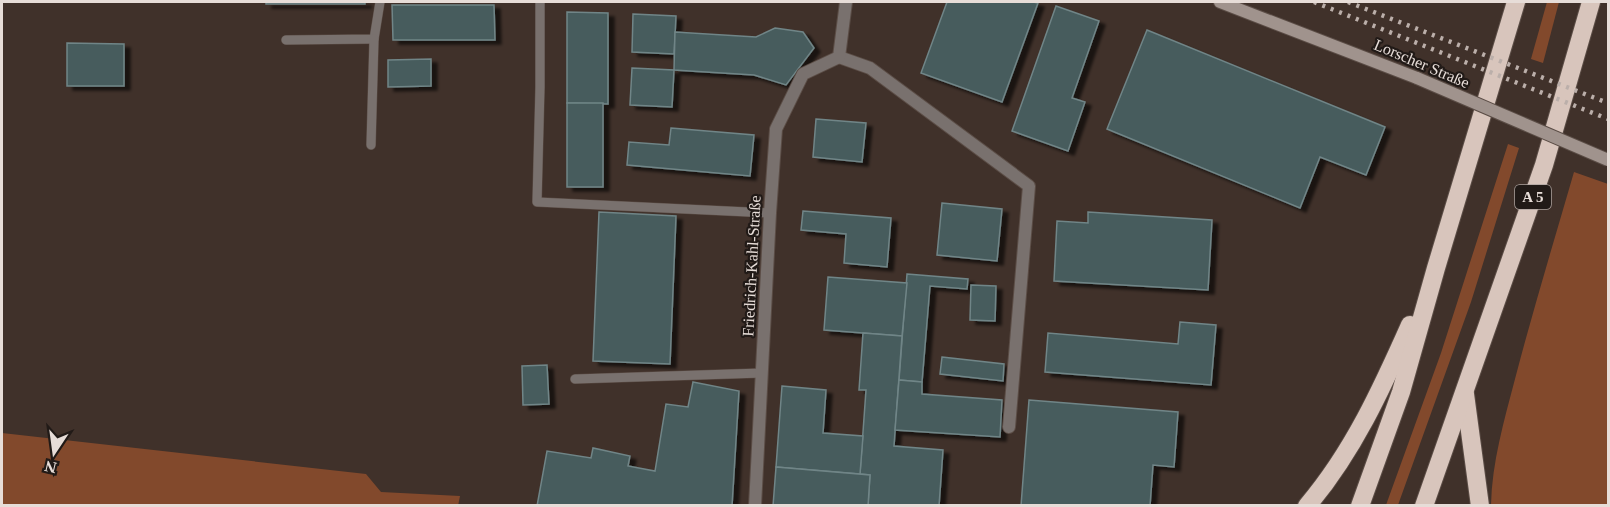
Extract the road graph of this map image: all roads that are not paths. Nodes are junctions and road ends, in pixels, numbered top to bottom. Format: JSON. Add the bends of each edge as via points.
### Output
{"nodes":[{"id":1,"x":380,"y":2,"type":"edge"},
{"id":2,"x":540,"y":2,"type":"edge"},
{"id":3,"x":846,"y":2,"type":"edge"},
{"id":4,"x":1220,"y":2,"type":"edge"},
{"id":5,"x":1516,"y":2,"type":"edge"},
{"id":6,"x":1591,"y":2,"type":"edge"},
{"id":7,"x":374,"y":39,"type":"junction"},
{"id":8,"x":286,"y":40,"type":"dead end"},
{"id":9,"x":839,"y":57,"type":"junction"},
{"id":10,"x":371,"y":145,"type":"dead end"},
{"id":11,"x":1608,"y":160,"type":"edge"},
{"id":12,"x":770,"y":213,"type":"junction"},
{"id":13,"x":1436,"y":268,"type":"junction"},
{"id":14,"x":762,"y":373,"type":"junction"},
{"id":15,"x":575,"y":379,"type":"dead end"},
{"id":16,"x":1465,"y":390,"type":"junction"},
{"id":17,"x":1009,"y":428,"type":"dead end"},
{"id":18,"x":755,"y":506,"type":"edge"},
{"id":19,"x":1307,"y":506,"type":"edge"},
{"id":20,"x":1360,"y":506,"type":"edge"},
{"id":21,"x":1424,"y":506,"type":"edge"},
{"id":22,"x":1480,"y":506,"type":"edge"}],
"edges":[{"from":1,"to":7,"type":"lane"},
{"from":2,"to":12,"type":"lane","via":[[537,202]]},
{"from":3,"to":9,"type":"street"},
{"from":4,"to":11,"type":"main road","name":"Lorscher Straße","bridge":true,"via":[[1417,78]]},
{"from":5,"to":13,"type":"highway"},
{"from":6,"to":16,"type":"highway","number":"A 5","via":[[1544,165]]},
{"from":7,"to":8,"type":"lane"},
{"from":7,"to":10,"type":"lane"},
{"from":9,"to":12,"type":"street","name":"Friedrich-Kahl-Straße","via":[[803,74],[776,129]]},
{"from":9,"to":17,"type":"street","via":[[870,68],[1029,186]]},
{"from":12,"to":14,"type":"street","name":"Friedrich-Kahl-Straße"},
{"from":13,"to":19,"type":"highway","via":[[1354,440]]},
{"from":13,"to":20,"type":"highway","via":[[1401,392]]},
{"from":14,"to":15,"type":"lane"},
{"from":14,"to":18,"type":"street","name":"Friedrich-Kahl-Straße"},
{"from":16,"to":21,"type":"highway","number":"A 5"},
{"from":16,"to":22,"type":"highway"}]}
